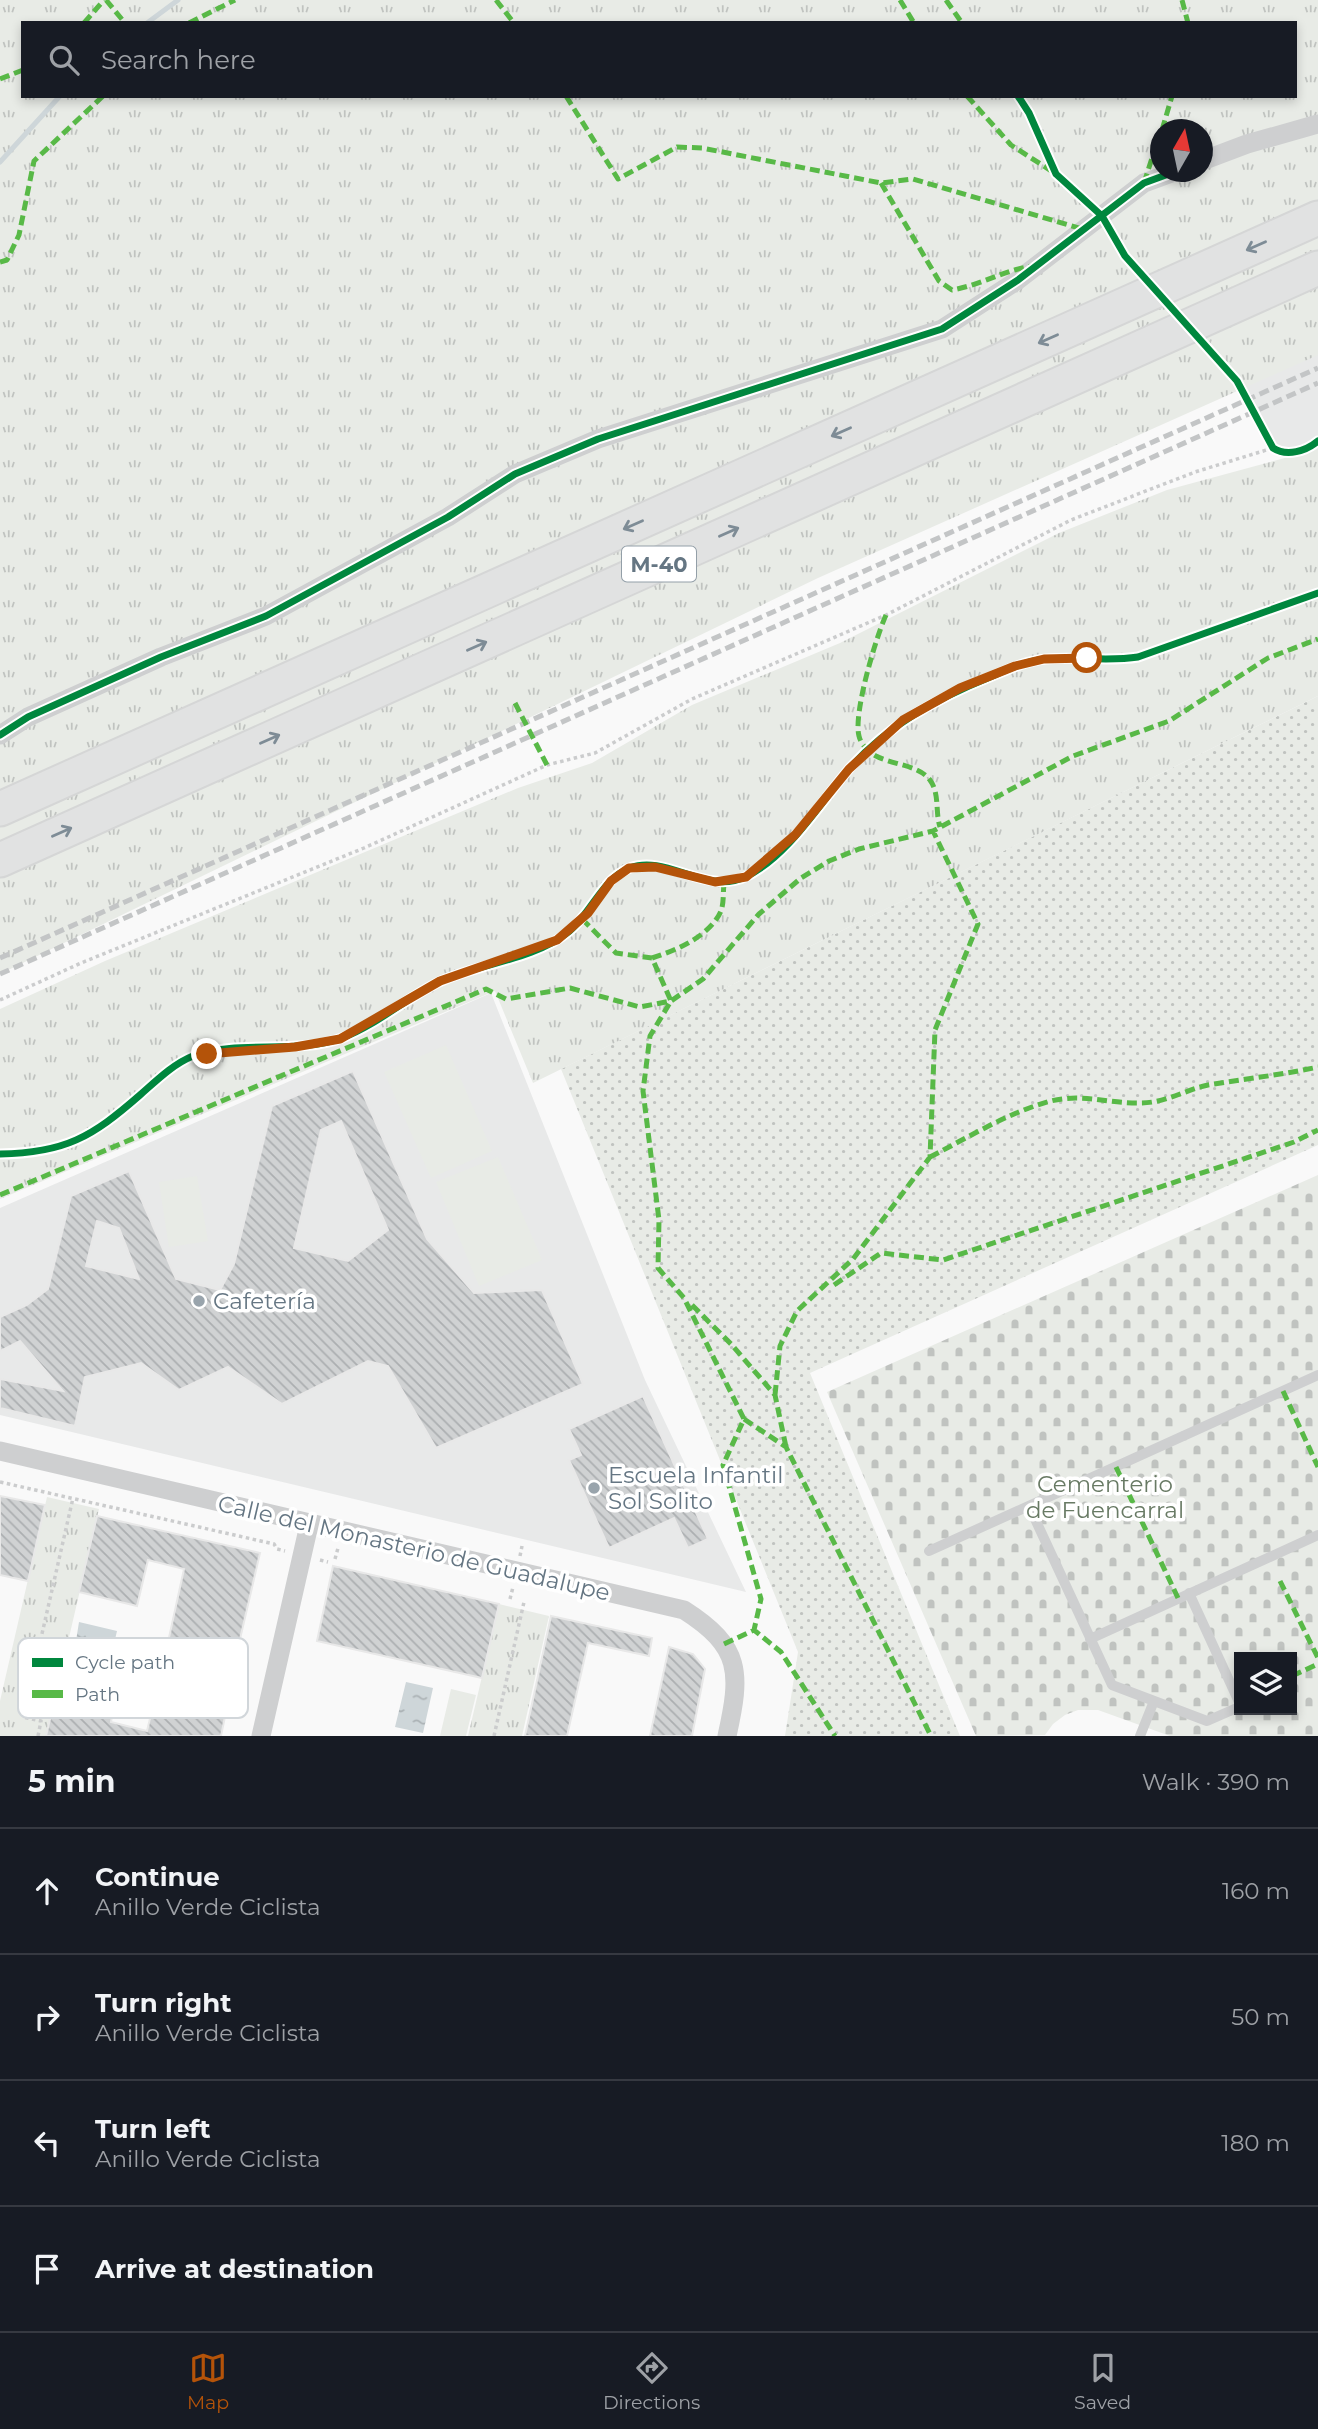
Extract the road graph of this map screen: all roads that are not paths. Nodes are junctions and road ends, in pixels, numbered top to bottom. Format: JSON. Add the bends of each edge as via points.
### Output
{"nodes":[{"id":1,"x":1318,"y":124,"type":"edge"},
{"id":2,"x":1213,"y":157,"type":"edge"},
{"id":3,"x":1150,"y":181,"type":"edge"},
{"id":4,"x":1318,"y":218,"type":"edge"},
{"id":5,"x":1318,"y":268,"type":"edge"},
{"id":6,"x":0,"y":735,"type":"edge"},
{"id":7,"x":0,"y":809,"type":"edge"},
{"id":8,"x":0,"y":860,"type":"edge"},
{"id":9,"x":1318,"y":1375,"type":"edge"},
{"id":10,"x":0,"y":1451,"type":"edge"},
{"id":11,"x":1028,"y":1506,"type":"junction"},
{"id":12,"x":309,"y":1525,"type":"junction"},
{"id":13,"x":1318,"y":1535,"type":"edge"},
{"id":14,"x":929,"y":1551,"type":"dead end"},
{"id":15,"x":1189,"y":1593,"type":"junction"},
{"id":16,"x":1090,"y":1639,"type":"junction"},
{"id":17,"x":1234,"y":1694,"type":"edge"},
{"id":18,"x":1154,"y":1700,"type":"junction"},
{"id":19,"x":1234,"y":1708,"type":"edge"},
{"id":20,"x":261,"y":1736,"type":"edge"},
{"id":21,"x":727,"y":1736,"type":"edge"},
{"id":22,"x":1140,"y":1736,"type":"edge"}],
"edges":[{"from":1,"to":2,"type":"street"},
{"from":3,"to":6,"type":"street","via":[[1018,280],[942,330],[598,439],[515,474],[448,517],[266,616],[161,657],[28,717]]},
{"from":4,"to":7,"type":"highway","number":"M-40","one_way":true},
{"from":8,"to":5,"type":"highway","number":"M-40","one_way":true},
{"from":9,"to":11,"type":"lane"},
{"from":10,"to":12,"type":"street","name":"Calle del Monasterio de Guadalupe"},
{"from":11,"to":14,"type":"lane"},
{"from":11,"to":16,"type":"lane"},
{"from":12,"to":20,"type":"street"},
{"from":12,"to":21,"type":"street","name":"Calle del Monasterio de Guadalupe","via":[[684,1610],[716,1633],[734,1664],[736,1688]]},
{"from":13,"to":15,"type":"lane"},
{"from":15,"to":16,"type":"lane"},
{"from":15,"to":17,"type":"lane"},
{"from":16,"to":18,"type":"lane","via":[[1112,1685]]},
{"from":18,"to":19,"type":"lane","via":[[1207,1721]]},
{"from":18,"to":22,"type":"lane"}]}
